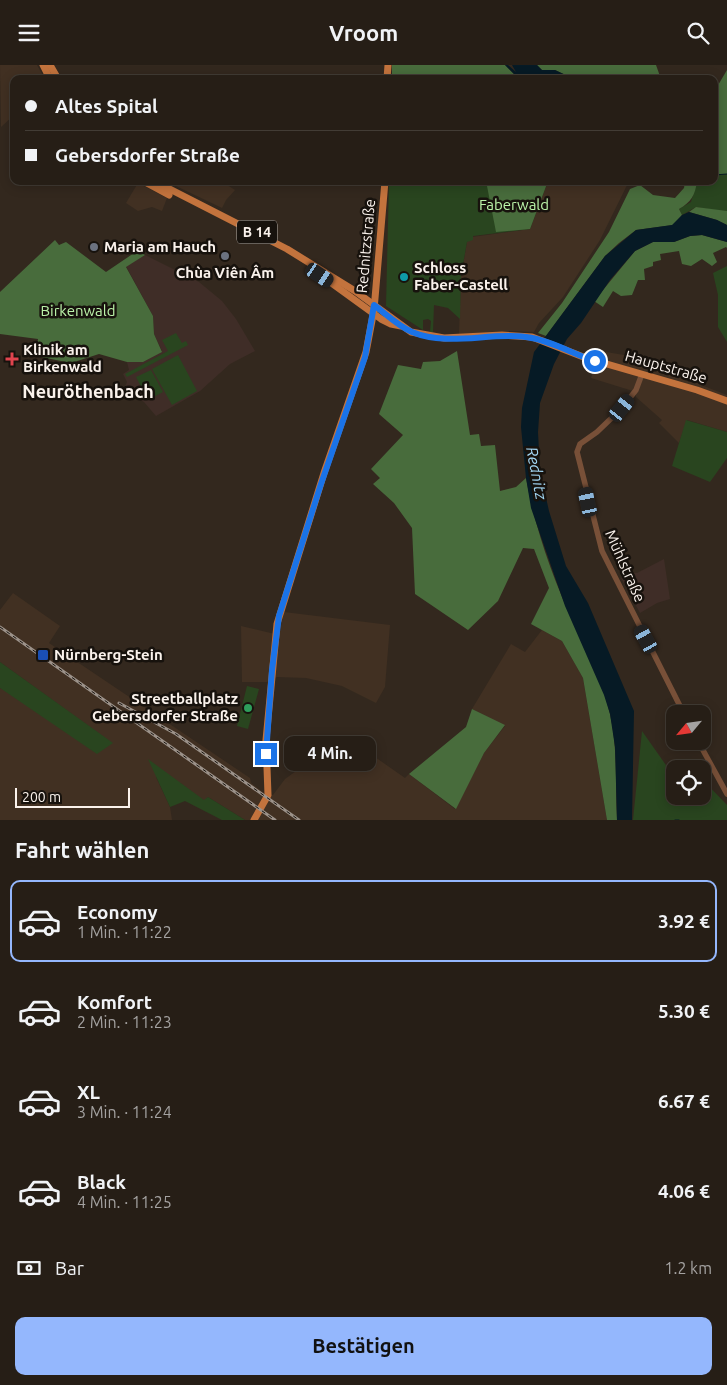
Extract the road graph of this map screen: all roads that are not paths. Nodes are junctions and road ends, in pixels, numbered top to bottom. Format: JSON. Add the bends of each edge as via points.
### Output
{"nodes":[{"id":1,"x":151,"y":185,"type":"edge"},
{"id":2,"x":162,"y":185,"type":"edge"},
{"id":3,"x":385,"y":185,"type":"edge"},
{"id":4,"x":374,"y":309,"type":"junction"},
{"id":5,"x":642,"y":374,"type":"junction"},
{"id":6,"x":727,"y":401,"type":"edge"},
{"id":7,"x":679,"y":705,"type":"edge"},
{"id":8,"x":703,"y":750,"type":"edge"},
{"id":9,"x":727,"y":794,"type":"edge"},
{"id":10,"x":254,"y":820,"type":"edge"}],
"edges":[{"from":1,"to":4,"type":"main road","number":"B 14","via":[[256,236]]},
{"from":2,"to":4,"type":"main road","number":"B 14","via":[[273,241]]},
{"from":3,"to":4,"type":"main road","name":"Rednitzstraße"},
{"from":4,"to":5,"type":"main road","name":"Hauptstraße","number":"B 14","via":[[419,335],[435,338],[511,335],[541,341]]},
{"from":4,"to":10,"type":"main road","name":"Rednitzstraße","via":[[365,357],[277,623],[266,740],[268,795]]},
{"from":5,"to":6,"type":"main road","name":"Hauptstraße","number":"B 14"},
{"from":5,"to":7,"type":"street","name":"Mühlstraße","via":[[636,390],[622,408],[578,447],[600,548]]},
{"from":8,"to":9,"type":"street"}]}
